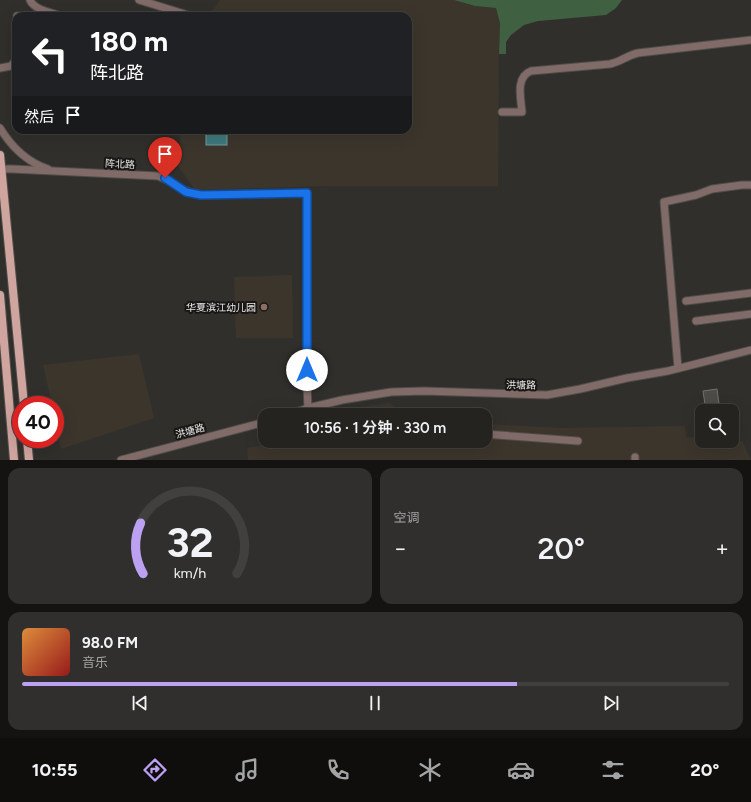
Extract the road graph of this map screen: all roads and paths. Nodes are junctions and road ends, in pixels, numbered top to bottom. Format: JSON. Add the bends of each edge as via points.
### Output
{"nodes":[{"id":1,"x":30,"y":0,"type":"edge"},
{"id":2,"x":139,"y":0,"type":"edge"},
{"id":3,"x":51,"y":12,"type":"edge"},
{"id":4,"x":178,"y":12,"type":"edge"},
{"id":5,"x":751,"y":40,"type":"edge"},
{"id":6,"x":12,"y":65,"type":"edge"},
{"id":7,"x":0,"y":68,"type":"edge"},
{"id":8,"x":502,"y":112,"type":"dead end"},
{"id":9,"x":0,"y":128,"type":"edge"},
{"id":10,"x":0,"y":155,"type":"edge"},
{"id":11,"x":1,"y":169,"type":"edge"},
{"id":12,"x":54,"y":171,"type":"junction"},
{"id":13,"x":751,"y":186,"type":"edge"},
{"id":14,"x":751,"y":293,"type":"edge"},
{"id":15,"x":0,"y":296,"type":"edge"},
{"id":16,"x":686,"y":301,"type":"dead end"},
{"id":17,"x":751,"y":314,"type":"edge"},
{"id":18,"x":696,"y":321,"type":"dead end"},
{"id":19,"x":751,"y":350,"type":"edge"},
{"id":20,"x":678,"y":368,"type":"junction"},
{"id":21,"x":23,"y":396,"type":"edge"},
{"id":22,"x":308,"y":408,"type":"joint"},
{"id":23,"x":258,"y":424,"type":"edge"},
{"id":24,"x":492,"y":435,"type":"edge"},
{"id":25,"x":578,"y":441,"type":"dead end"},
{"id":26,"x":28,"y":448,"type":"edge"},
{"id":27,"x":14,"y":460,"type":"edge"},
{"id":28,"x":29,"y":460,"type":"edge"},
{"id":29,"x":121,"y":460,"type":"edge"}],
"edges":[{"from":1,"to":3,"type":"street","via":[[30,3]]},
{"from":2,"to":4,"type":"street"},
{"from":5,"to":8,"type":"street","via":[[638,53],[610,64],[531,71],[524,75],[521,81],[522,112]]},
{"from":6,"to":7,"type":"street"},
{"from":9,"to":12,"type":"street","via":[[12,145],[27,158]]},
{"from":10,"to":11,"type":"main road"},
{"from":11,"to":12,"type":"street","name":"阵北路"},
{"from":11,"to":21,"type":"main road"},
{"from":12,"to":22,"type":"street","name":"阵北路","via":[[158,176],[186,192],[201,195],[307,193]]},
{"from":13,"to":20,"type":"street","via":[[712,189],[664,202]]},
{"from":14,"to":16,"type":"street"},
{"from":15,"to":27,"type":"main road"},
{"from":17,"to":18,"type":"street"},
{"from":19,"to":20,"type":"street","name":"洪塘路"},
{"from":20,"to":22,"type":"street","name":"洪塘路","via":[[547,395],[401,391]]},
{"from":23,"to":29,"type":"street","name":"洪塘路"},
{"from":24,"to":25,"type":"street"},
{"from":26,"to":28,"type":"main road"}]}
